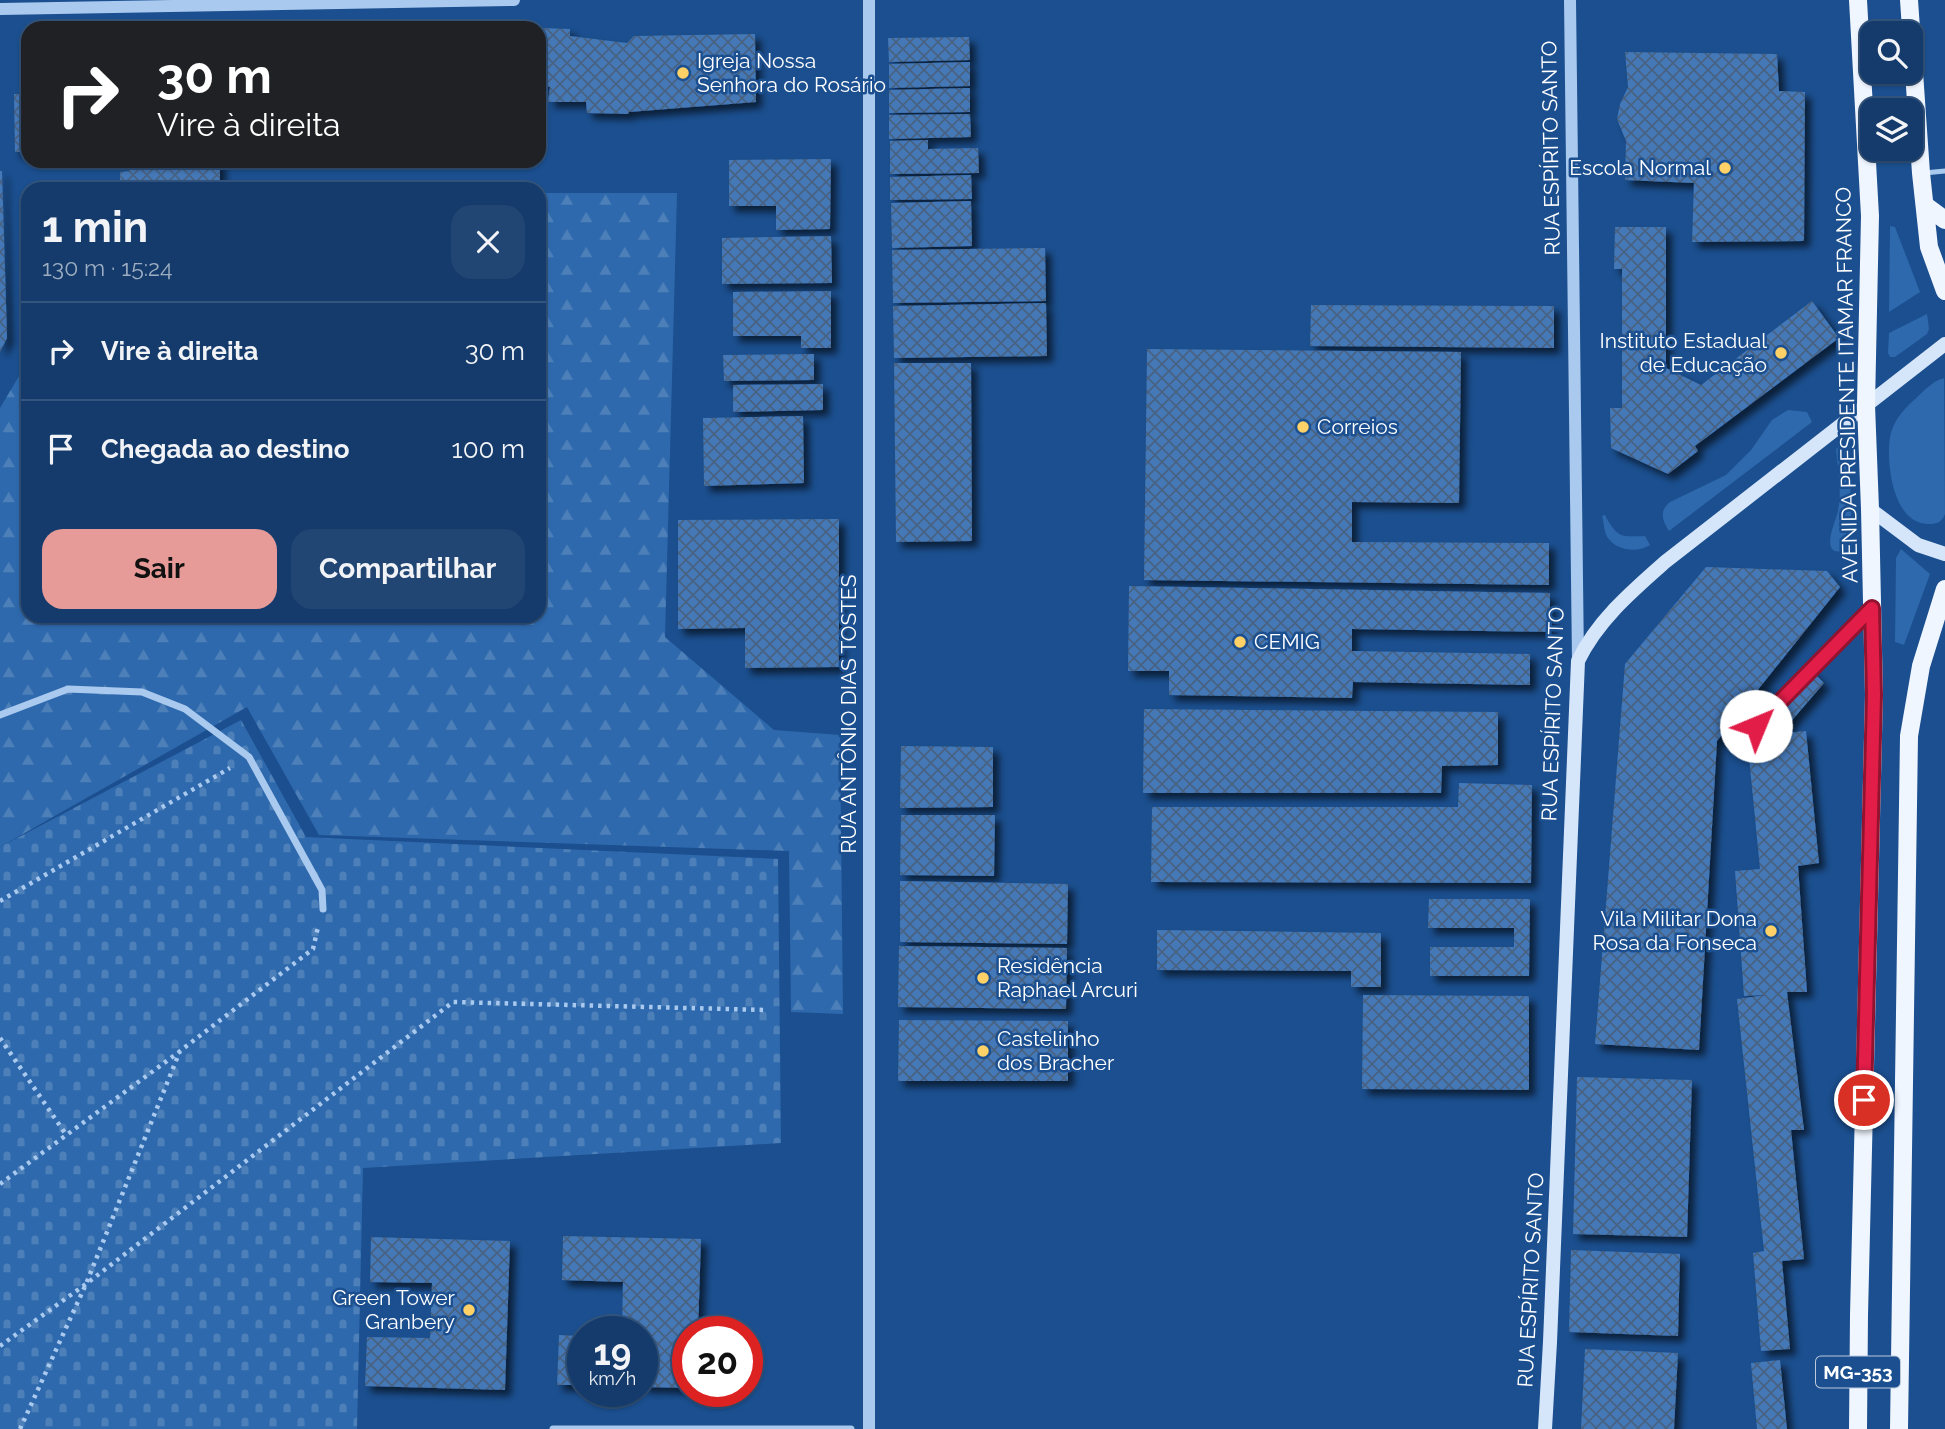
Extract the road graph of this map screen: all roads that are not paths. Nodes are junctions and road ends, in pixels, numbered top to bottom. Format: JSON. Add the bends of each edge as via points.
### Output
{"nodes":[{"id":1,"x":514,"y":0,"type":"edge"},
{"id":2,"x":869,"y":0,"type":"edge"},
{"id":3,"x":1570,"y":0,"type":"edge"},
{"id":4,"x":1858,"y":0,"type":"edge"},
{"id":5,"x":1909,"y":0,"type":"edge"},
{"id":6,"x":0,"y":9,"type":"edge"},
{"id":7,"x":1945,"y":171,"type":"edge"},
{"id":8,"x":1922,"y":173,"type":"junction"},
{"id":9,"x":1926,"y":206,"type":"junction"},
{"id":10,"x":1945,"y":220,"type":"edge"},
{"id":11,"x":1945,"y":291,"type":"edge"},
{"id":12,"x":1945,"y":344,"type":"edge"},
{"id":13,"x":1866,"y":405,"type":"junction"},
{"id":14,"x":1870,"y":509,"type":"junction"},
{"id":15,"x":1945,"y":554,"type":"edge"},
{"id":16,"x":1945,"y":589,"type":"edge"},
{"id":17,"x":1872,"y":608,"type":"junction"},
{"id":18,"x":1578,"y":661,"type":"junction"},
{"id":19,"x":0,"y":715,"type":"edge"},
{"id":20,"x":1737,"y":745,"type":"dead end"},
{"id":21,"x":323,"y":909,"type":"road end"},
{"id":22,"x":553,"y":1429,"type":"edge"},
{"id":23,"x":851,"y":1429,"type":"edge"},
{"id":24,"x":869,"y":1429,"type":"edge"},
{"id":25,"x":1545,"y":1429,"type":"edge"},
{"id":26,"x":1858,"y":1429,"type":"edge"},
{"id":27,"x":1899,"y":1429,"type":"edge"}],
"edges":[{"from":1,"to":6,"type":"street"},
{"from":2,"to":24,"type":"street","name":"RUA ANTÔNIO DIAS TOSTES"},
{"from":3,"to":18,"type":"street","name":"RUA ESPÍRITO SANTO"},
{"from":4,"to":13,"type":"main road","name":"AVENIDA PRESIDENTE ITAMAR FRANCO","number":"MG-353","via":[[1870,216]]},
{"from":5,"to":8,"type":"main road"},
{"from":7,"to":8,"type":"lane"},
{"from":8,"to":9,"type":"main road"},
{"from":9,"to":10,"type":"main road"},
{"from":9,"to":11,"type":"main road","via":[[1929,247]]},
{"from":12,"to":13,"type":"main road"},
{"from":13,"to":14,"type":"main road","name":"AVENIDA PRESIDENTE ITAMAR FRANCO","number":"MG-353"},
{"from":13,"to":18,"type":"main road","via":[[1631,592],[1587,643]]},
{"from":14,"to":15,"type":"main road","via":[[1918,545]]},
{"from":14,"to":17,"type":"main road","name":"AVENIDA PRESIDENTE ITAMAR FRANCO","number":"MG-353"},
{"from":16,"to":27,"type":"main road","via":[[1921,666],[1909,736]]},
{"from":17,"to":20,"type":"lane"},
{"from":17,"to":26,"type":"main road","name":"AVENIDA PRESIDENTE ITAMAR FRANCO","number":"MG-353","via":[[1874,709]]},
{"from":18,"to":25,"type":"main road","name":"RUA ESPÍRITO SANTO"},
{"from":19,"to":21,"type":"street","via":[[68,689],[142,692],[185,709],[249,757],[322,890]]},
{"from":22,"to":23,"type":"street"}]}
